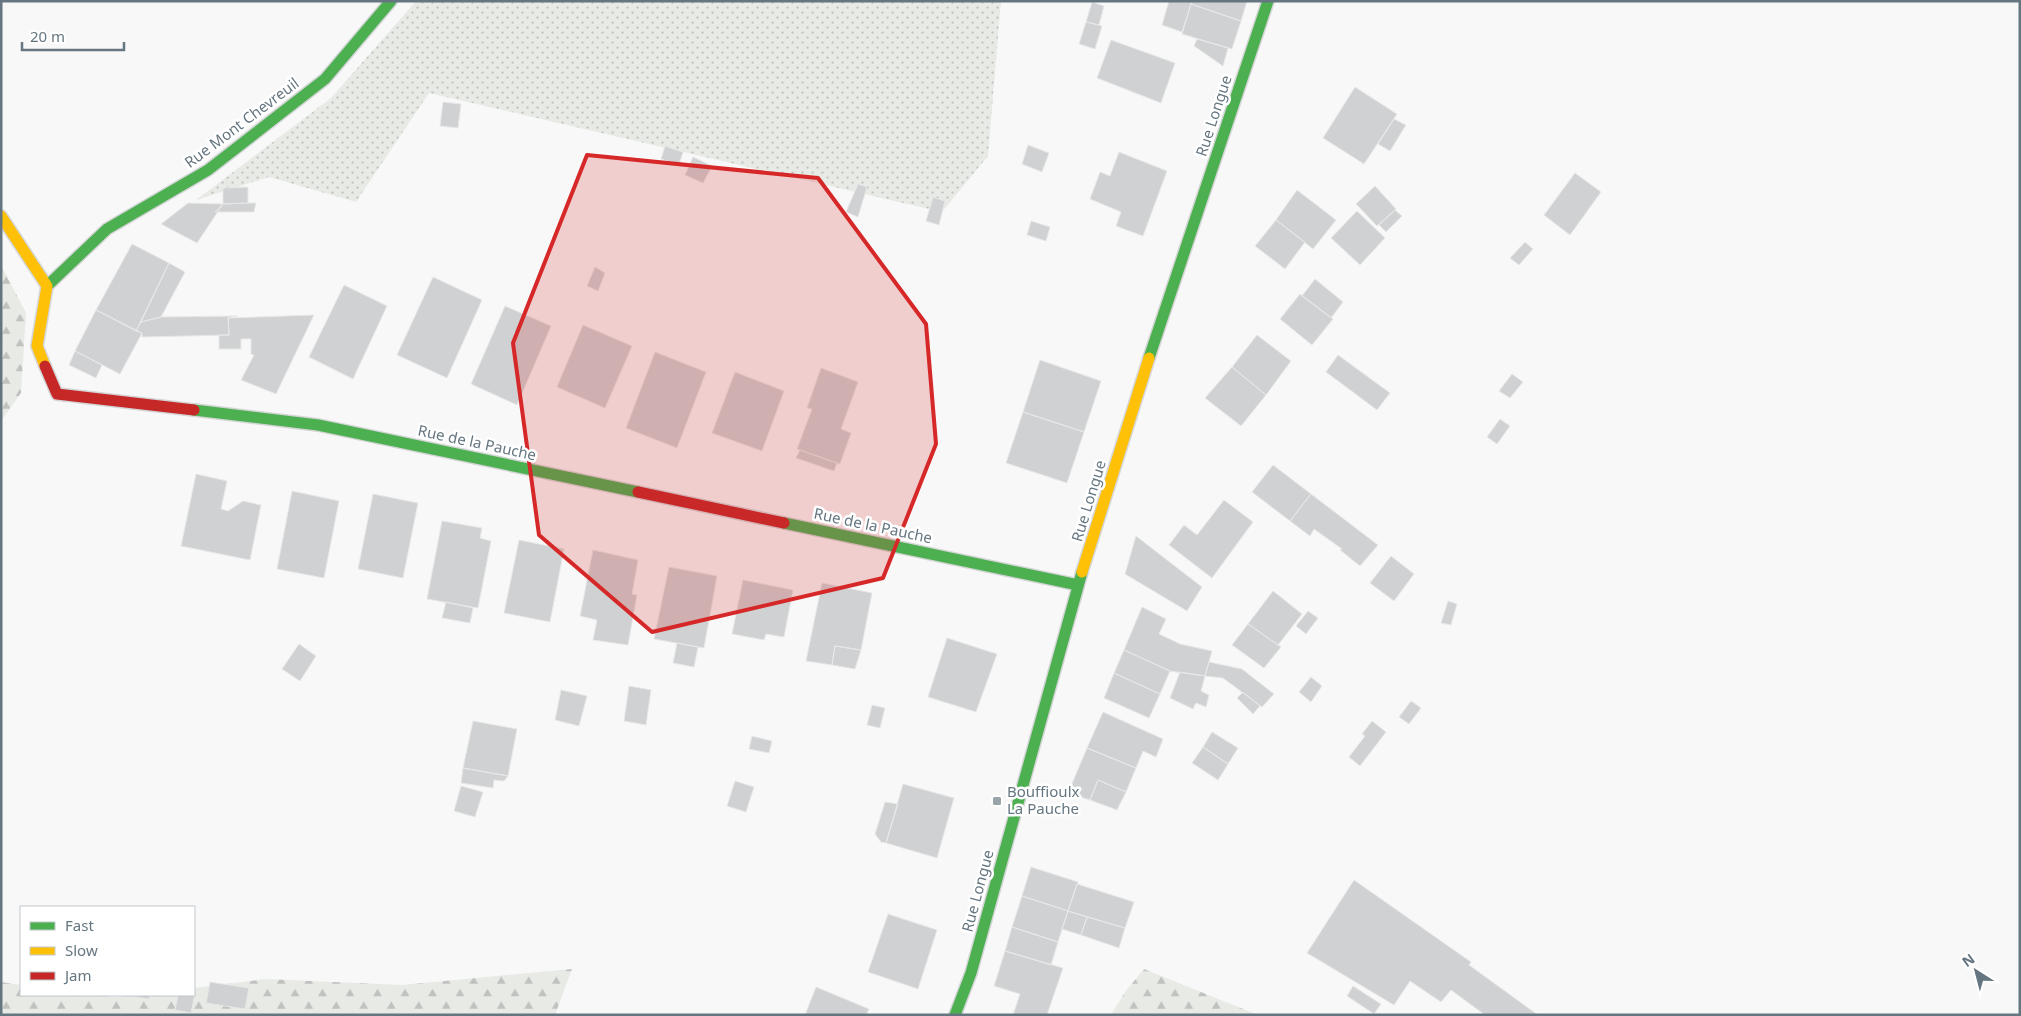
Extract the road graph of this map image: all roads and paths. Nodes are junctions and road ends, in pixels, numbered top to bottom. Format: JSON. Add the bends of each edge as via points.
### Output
{"nodes":[{"id":1,"x":391,"y":1,"type":"edge"},
{"id":2,"x":1268,"y":1,"type":"edge"},
{"id":3,"x":1,"y":216,"type":"edge"},
{"id":4,"x":47,"y":286,"type":"junction"},
{"id":5,"x":1078,"y":585,"type":"junction"},
{"id":6,"x":955,"y":1015,"type":"edge"}],
"edges":[{"from":1,"to":4,"type":"street","name":"Rue Mont Chevreuil","via":[[325,79],[208,170],[108,229]]},
{"from":2,"to":5,"type":"street","name":"Rue Longue","via":[[1147,362]]},
{"from":3,"to":4,"type":"street"},
{"from":4,"to":5,"type":"street","name":"Rue de la Pauche","via":[[37,346],[57,394],[318,425]]},
{"from":5,"to":6,"type":"street","name":"Rue Longue","via":[[971,973]]}]}
